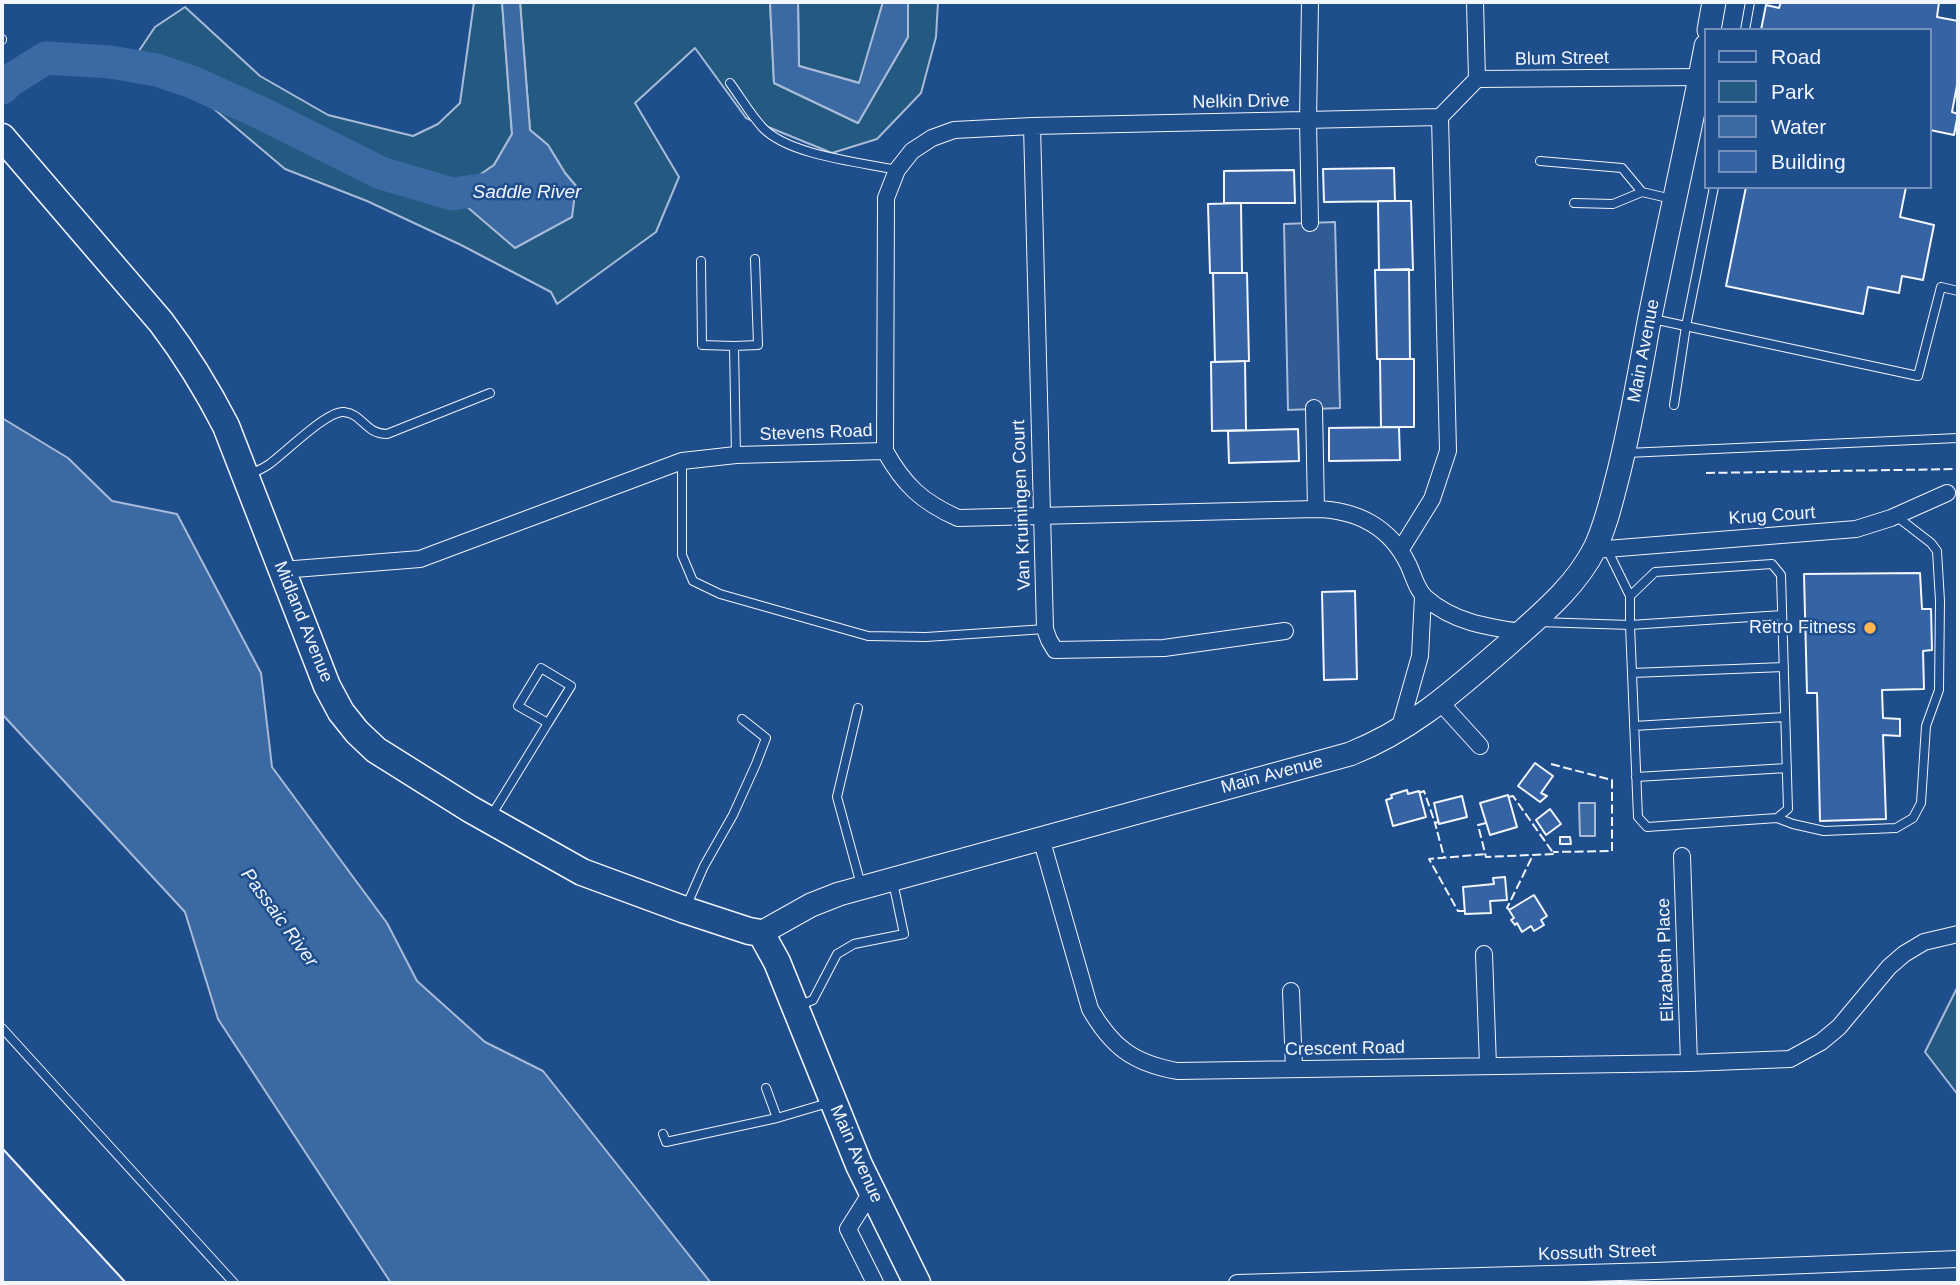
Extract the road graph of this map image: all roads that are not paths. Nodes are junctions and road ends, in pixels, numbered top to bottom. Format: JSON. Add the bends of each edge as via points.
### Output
{"nodes":[{"id":1,"x":1310,"y":2,"type":"edge"},
{"id":2,"x":1475,"y":2,"type":"edge"},
{"id":3,"x":1714,"y":2,"type":"edge"},
{"id":4,"x":1750,"y":2,"type":"edge"},
{"id":5,"x":1709,"y":28,"type":"edge"},
{"id":6,"x":1745,"y":28,"type":"edge"},
{"id":7,"x":1704,"y":58,"type":"edge"},
{"id":8,"x":1701,"y":77,"type":"junction"},
{"id":9,"x":1477,"y":79,"type":"junction"},
{"id":10,"x":730,"y":83,"type":"dead end"},
{"id":11,"x":1440,"y":117,"type":"junction"},
{"id":12,"x":1308,"y":120,"type":"junction"},
{"id":13,"x":1032,"y":125,"type":"junction"},
{"id":14,"x":2,"y":137,"type":"edge"},
{"id":15,"x":1540,"y":161,"type":"dead end"},
{"id":16,"x":897,"y":170,"type":"junction"},
{"id":17,"x":1714,"y":189,"type":"edge"},
{"id":18,"x":1642,"y":192,"type":"junction"},
{"id":19,"x":1675,"y":199,"type":"junction"},
{"id":20,"x":1574,"y":203,"type":"dead end"},
{"id":21,"x":1310,"y":223,"type":"dead end"},
{"id":22,"x":755,"y":258,"type":"dead end"},
{"id":23,"x":701,"y":261,"type":"dead end"},
{"id":24,"x":1958,"y":291,"type":"edge"},
{"id":25,"x":1650,"y":318,"type":"junction"},
{"id":26,"x":1686,"y":326,"type":"junction"},
{"id":27,"x":734,"y":346,"type":"junction"},
{"id":28,"x":490,"y":393,"type":"dead end"},
{"id":29,"x":1674,"y":405,"type":"dead end"},
{"id":30,"x":1314,"y":408,"type":"dead end"},
{"id":31,"x":1958,"y":439,"type":"edge"},
{"id":32,"x":885,"y":451,"type":"junction"},
{"id":33,"x":1624,"y":453,"type":"junction"},
{"id":34,"x":736,"y":455,"type":"junction"},
{"id":35,"x":682,"y":461,"type":"junction"},
{"id":36,"x":245,"y":476,"type":"junction"},
{"id":37,"x":1947,"y":494,"type":"dead end"},
{"id":38,"x":1316,"y":509,"type":"junction"},
{"id":39,"x":1896,"y":516,"type":"junction"},
{"id":40,"x":1041,"y":517,"type":"junction"},
{"id":41,"x":1401,"y":549,"type":"junction"},
{"id":42,"x":1600,"y":550,"type":"junction"},
{"id":43,"x":282,"y":570,"type":"junction"},
{"id":44,"x":1423,"y":596,"type":"junction"},
{"id":45,"x":1630,"y":596,"type":"junction"},
{"id":46,"x":1782,"y":615,"type":"junction"},
{"id":47,"x":1630,"y":625,"type":"junction"},
{"id":48,"x":1527,"y":627,"type":"junction"},
{"id":49,"x":1045,"y":629,"type":"junction"},
{"id":50,"x":1285,"y":631,"type":"dead end"},
{"id":51,"x":1784,"y":667,"type":"junction"},
{"id":52,"x":1632,"y":673,"type":"junction"},
{"id":53,"x":1440,"y":702,"type":"junction"},
{"id":54,"x":858,"y":708,"type":"dead end"},
{"id":55,"x":1785,"y":717,"type":"junction"},
{"id":56,"x":742,"y":719,"type":"dead end"},
{"id":57,"x":548,"y":723,"type":"junction"},
{"id":58,"x":1634,"y":726,"type":"junction"},
{"id":59,"x":1399,"y":730,"type":"junction"},
{"id":60,"x":1480,"y":746,"type":"dead end"},
{"id":61,"x":1787,"y":768,"type":"junction"},
{"id":62,"x":1636,"y":778,"type":"junction"},
{"id":63,"x":1777,"y":818,"type":"junction"},
{"id":64,"x":489,"y":820,"type":"junction"},
{"id":65,"x":1041,"y":838,"type":"junction"},
{"id":66,"x":1682,"y":856,"type":"dead end"},
{"id":67,"x":892,"y":879,"type":"junction"},
{"id":68,"x":862,"y":888,"type":"junction"},
{"id":69,"x":685,"y":910,"type":"junction"},
{"id":70,"x":761,"y":933,"type":"junction"},
{"id":71,"x":1958,"y":934,"type":"edge"},
{"id":72,"x":1485,"y":954,"type":"dead end"},
{"id":73,"x":1291,"y":991,"type":"dead end"},
{"id":74,"x":796,"y":1006,"type":"junction"},
{"id":75,"x":2,"y":1028,"type":"edge"},
{"id":76,"x":1689,"y":1063,"type":"junction"},
{"id":77,"x":1488,"y":1066,"type":"junction"},
{"id":78,"x":1294,"y":1069,"type":"junction"},
{"id":79,"x":766,"y":1088,"type":"dead end"},
{"id":80,"x":833,"y":1101,"type":"junction"},
{"id":81,"x":777,"y":1118,"type":"junction"},
{"id":82,"x":663,"y":1134,"type":"dead end"},
{"id":83,"x":872,"y":1191,"type":"junction"},
{"id":84,"x":1958,"y":1259,"type":"edge"},
{"id":85,"x":1655,"y":1277,"type":"edge"},
{"id":86,"x":234,"y":1283,"type":"edge"},
{"id":87,"x":875,"y":1283,"type":"edge"},
{"id":88,"x":917,"y":1283,"type":"edge"},
{"id":89,"x":1237,"y":1283,"type":"edge"}],
"edges":[{"from":1,"to":12,"type":"street"},
{"from":2,"to":9,"type":"street"},
{"from":3,"to":5,"type":"street"},
{"from":4,"to":6,"type":"lane"},
{"from":7,"to":8,"type":"street","name":"Main Avenue"},
{"from":8,"to":9,"type":"street","name":"Blum Street"},
{"from":8,"to":19,"type":"street","name":"Main Avenue"},
{"from":9,"to":11,"type":"street"},
{"from":10,"to":16,"type":"lane","via":[[763,128],[782,143]]},
{"from":11,"to":12,"type":"street","name":"Nelkin Drive"},
{"from":11,"to":41,"type":"street","via":[[1448,451],[1432,499]]},
{"from":12,"to":13,"type":"street","name":"Nelkin Drive"},
{"from":12,"to":21,"type":"street"},
{"from":13,"to":16,"type":"street","name":"Nelkin Drive","via":[[954,130],[912,151]]},
{"from":13,"to":40,"type":"street","name":"Van Kruiningen Court"},
{"from":14,"to":36,"type":"main road","name":"Midland Avenue","via":[[184,352],[226,426]]},
{"from":15,"to":18,"type":"lane","via":[[1622,168]]},
{"from":16,"to":32,"type":"street","name":"Nelkin Drive","via":[[886,198]]},
{"from":17,"to":26,"type":"lane"},
{"from":18,"to":19,"type":"lane"},
{"from":18,"to":20,"type":"lane","via":[[1613,204]]},
{"from":19,"to":25,"type":"street","name":"Main Avenue"},
{"from":22,"to":27,"type":"lane","via":[[758,345]]},
{"from":23,"to":27,"type":"lane","via":[[702,345]]},
{"from":24,"to":26,"type":"lane","via":[[1941,287],[1918,376]]},
{"from":25,"to":26,"type":"lane"},
{"from":25,"to":33,"type":"street","name":"Main Avenue"},
{"from":26,"to":29,"type":"lane"},
{"from":27,"to":34,"type":"lane"},
{"from":28,"to":36,"type":"lane","via":[[387,433],[374,432],[355,415],[337,412],[266,467]]},
{"from":30,"to":38,"type":"street"},
{"from":31,"to":33,"type":"lane"},
{"from":32,"to":34,"type":"street","name":"Stevens Road"},
{"from":32,"to":40,"type":"street","name":"Stevens Road","via":[[912,488],[934,507],[958,518]]},
{"from":33,"to":42,"type":"street","name":"Main Avenue"},
{"from":34,"to":35,"type":"street","name":"Stevens Road"},
{"from":35,"to":43,"type":"street","name":"Stevens Road","via":[[421,559]]},
{"from":35,"to":49,"type":"lane","via":[[682,555],[692,581],[720,594],[868,636]]},
{"from":36,"to":43,"type":"main road","name":"Midland Avenue"},
{"from":37,"to":39,"type":"street","name":"Krug Court"},
{"from":38,"to":40,"type":"street","name":"Stevens Road"},
{"from":38,"to":41,"type":"street","name":"Stevens Road","via":[[1360,517]]},
{"from":39,"to":42,"type":"street","name":"Krug Court","via":[[1856,529]]},
{"from":39,"to":63,"type":"lane","via":[[1937,551],[1939,690],[1926,726],[1921,803],[1913,818],[1895,828],[1824,831]]},
{"from":40,"to":49,"type":"street","name":"Van Kruiningen Court"},
{"from":41,"to":44,"type":"street","name":"Stevens Road"},
{"from":42,"to":45,"type":"lane"},
{"from":42,"to":48,"type":"street","name":"Main Avenue"},
{"from":43,"to":64,"type":"main road","name":"Midland Avenue","via":[[327,686],[357,732],[376,750]]},
{"from":44,"to":48,"type":"street","via":[[1480,626]]},
{"from":44,"to":59,"type":"street","name":"Stevens Road","via":[[1420,656]]},
{"from":45,"to":46,"type":"lane","via":[[1655,572],[1772,564],[1781,575]]},
{"from":45,"to":47,"type":"lane"},
{"from":46,"to":47,"type":"lane"},
{"from":46,"to":51,"type":"lane"},
{"from":47,"to":48,"type":"lane"},
{"from":47,"to":52,"type":"lane"},
{"from":48,"to":53,"type":"street","name":"Main Avenue"},
{"from":49,"to":50,"type":"street","via":[[1055,650],[1164,648]]},
{"from":51,"to":52,"type":"lane"},
{"from":51,"to":55,"type":"lane"},
{"from":52,"to":58,"type":"lane"},
{"from":53,"to":59,"type":"street","name":"Main Avenue"},
{"from":53,"to":60,"type":"street"},
{"from":54,"to":68,"type":"lane","via":[[837,797]]},
{"from":55,"to":58,"type":"lane"},
{"from":55,"to":61,"type":"lane"},
{"from":56,"to":69,"type":"lane","via":[[766,738]]},
{"from":57,"to":57,"type":"lane","via":[[570,686],[541,668],[518,706]]},
{"from":57,"to":64,"type":"lane"},
{"from":58,"to":62,"type":"lane"},
{"from":59,"to":65,"type":"street","name":"Main Avenue","via":[[1350,754]]},
{"from":61,"to":62,"type":"lane"},
{"from":61,"to":63,"type":"lane","via":[[1788,809]]},
{"from":62,"to":63,"type":"lane","via":[[1638,817],[1647,827]]},
{"from":64,"to":69,"type":"main road","name":"Midland Avenue","via":[[582,872]]},
{"from":65,"to":67,"type":"street","name":"Main Avenue"},
{"from":65,"to":78,"type":"street","name":"Crescent Road","via":[[1090,1009],[1116,1045],[1136,1059],[1177,1071]]},
{"from":66,"to":76,"type":"street","name":"Elizabeth Place"},
{"from":67,"to":68,"type":"street","name":"Main Avenue"},
{"from":67,"to":74,"type":"lane","via":[[904,934],[854,944],[837,954],[813,1000]]},
{"from":68,"to":70,"type":"street","name":"Main Avenue","via":[[811,905]]},
{"from":69,"to":70,"type":"main road","name":"Midland Avenue"},
{"from":70,"to":74,"type":"main road","name":"Main Avenue"},
{"from":71,"to":76,"type":"street","name":"Crescent Road","via":[[1924,942],[1904,954],[1839,1027],[1790,1059]]},
{"from":72,"to":77,"type":"street"},
{"from":73,"to":78,"type":"street"},
{"from":74,"to":80,"type":"main road","name":"Main Avenue"},
{"from":75,"to":86,"type":"lane"},
{"from":76,"to":77,"type":"street","name":"Crescent Road"},
{"from":77,"to":78,"type":"street","name":"Crescent Road"},
{"from":79,"to":81,"type":"lane"},
{"from":80,"to":81,"type":"lane"},
{"from":80,"to":83,"type":"main road","name":"Main Avenue"},
{"from":81,"to":82,"type":"lane","via":[[666,1142]]},
{"from":83,"to":87,"type":"street","via":[[848,1229]]},
{"from":83,"to":88,"type":"main road","name":"Main Avenue"},
{"from":84,"to":85,"type":"street","name":"Kossuth Street"},
{"from":85,"to":89,"type":"street","name":"Kossuth Street"}]}
